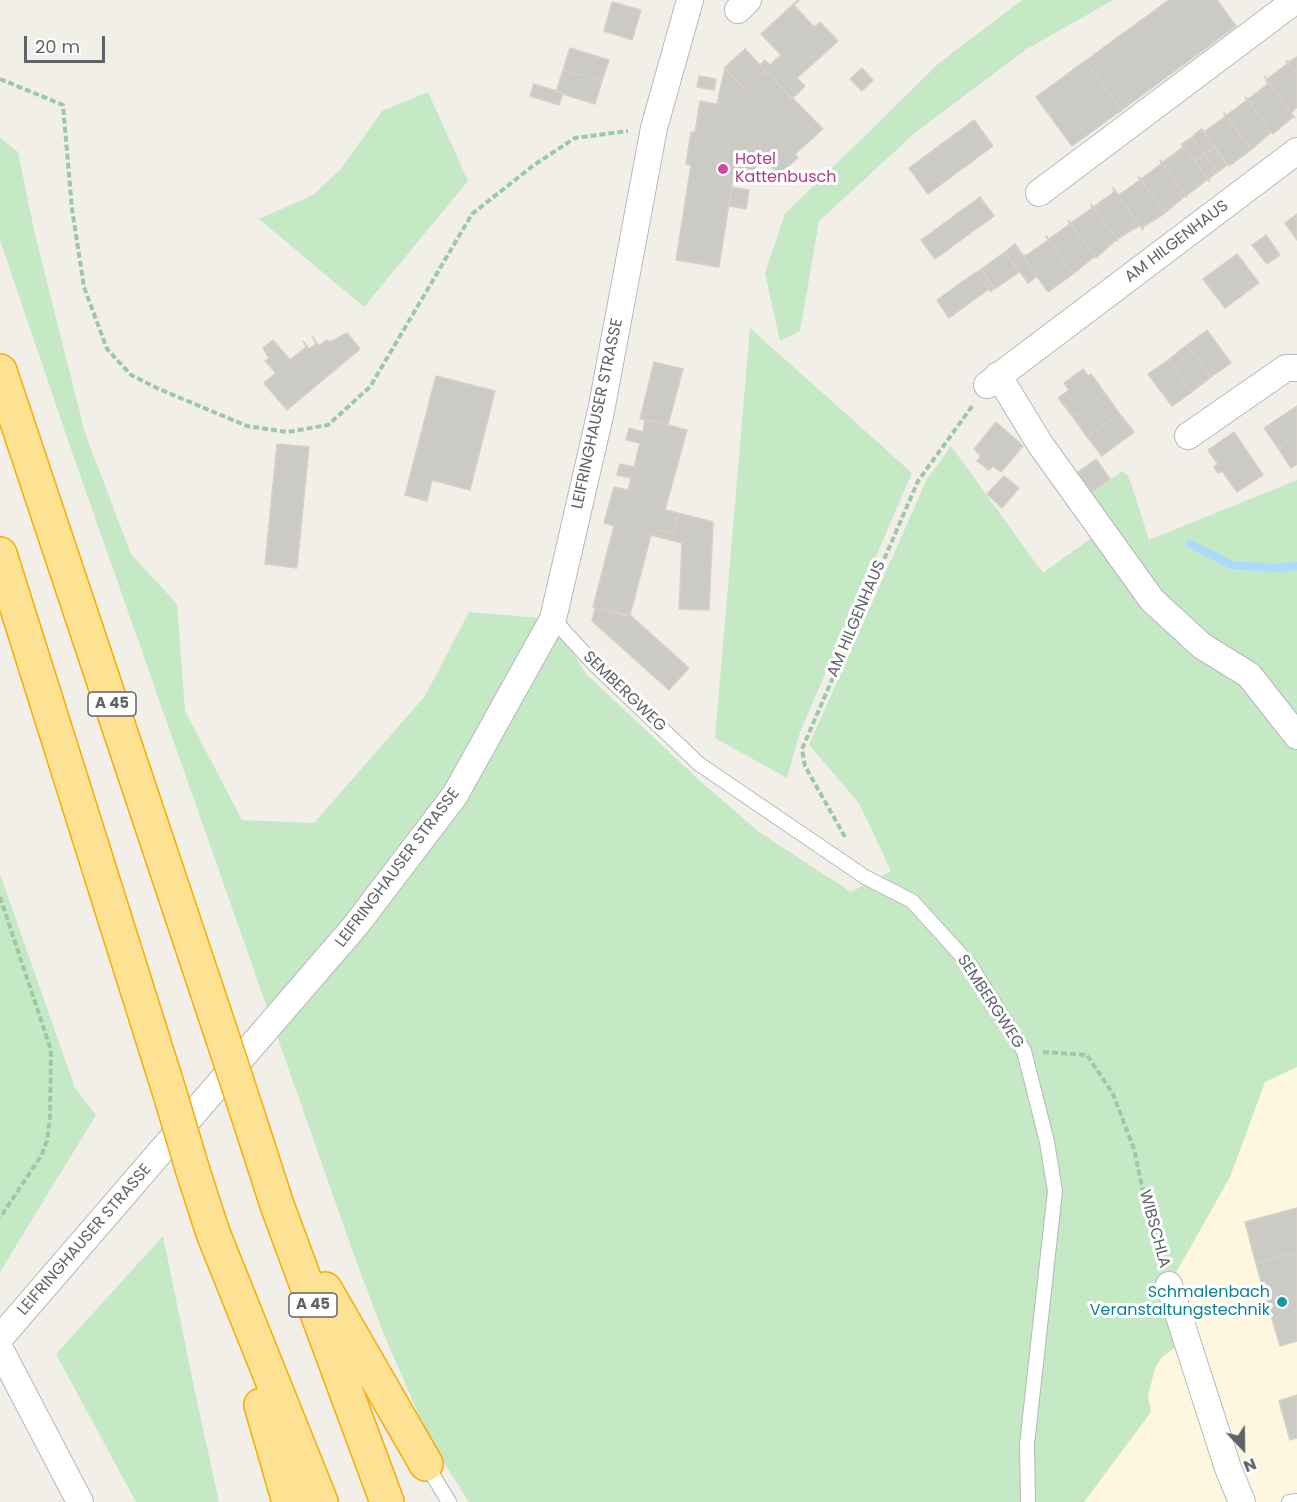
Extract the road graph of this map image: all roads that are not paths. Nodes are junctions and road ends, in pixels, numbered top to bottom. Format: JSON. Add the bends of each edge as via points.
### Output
{"nodes":[{"id":1,"x":690,"y":0,"type":"edge"},
{"id":2,"x":1296,"y":0,"type":"edge"},
{"id":3,"x":1297,"y":151,"type":"edge"},
{"id":4,"x":1039,"y":193,"type":"dead end"},
{"id":5,"x":1297,"y":368,"type":"edge"},
{"id":6,"x":0,"y":370,"type":"edge"},
{"id":7,"x":1188,"y":436,"type":"dead end"},
{"id":8,"x":0,"y":554,"type":"edge"},
{"id":9,"x":553,"y":619,"type":"junction"},
{"id":10,"x":1297,"y":736,"type":"edge"},
{"id":11,"x":277,"y":1205,"type":"junction"},
{"id":12,"x":213,"y":1233,"type":"junction"},
{"id":13,"x":1169,"y":1285,"type":"road end"},
{"id":14,"x":0,"y":1338,"type":"edge"},
{"id":15,"x":0,"y":1349,"type":"edge"},
{"id":16,"x":426,"y":1464,"type":"joint"},
{"id":17,"x":1297,"y":1501,"type":"edge"},
{"id":18,"x":80,"y":1502,"type":"edge"},
{"id":19,"x":289,"y":1502,"type":"edge"},
{"id":20,"x":321,"y":1502,"type":"edge"},
{"id":21,"x":387,"y":1502,"type":"edge"},
{"id":22,"x":449,"y":1502,"type":"edge"},
{"id":23,"x":1028,"y":1502,"type":"edge"},
{"id":24,"x":1242,"y":1502,"type":"edge"},
{"id":25,"x":1289,"y":1502,"type":"edge"}],
"edges":[{"from":1,"to":9,"type":"street","name":"LEIFRINGHAUSER STRASSE","via":[[654,128],[601,411]]},
{"from":2,"to":4,"type":"street"},
{"from":3,"to":10,"type":"street","name":"AM HILGENHAUS","via":[[993,380],[1152,600],[1202,646],[1249,675]]},
{"from":5,"to":7,"type":"street","via":[[1286,368]]},
{"from":6,"to":11,"type":"highway","number":"A 45","bridge":true},
{"from":8,"to":12,"type":"highway","bridge":true},
{"from":9,"to":14,"type":"street","name":"LEIFRINGHAUSER STRASSE","via":[[455,795],[356,925]]},
{"from":9,"to":23,"type":"lane","name":"SEMBERGWEG","via":[[595,665],[699,764],[865,877],[912,901],[970,965],[1024,1051],[1055,1191],[1027,1444]]},
{"from":11,"to":16,"type":"highway"},
{"from":11,"to":21,"type":"highway","number":"A 45"},
{"from":12,"to":19,"type":"highway"},
{"from":12,"to":20,"type":"highway"},
{"from":13,"to":24,"type":"street","name":"WIBSCHLA"},
{"from":15,"to":18,"type":"street"},
{"from":16,"to":22,"type":"lane"},
{"from":17,"to":25,"type":"lane"}]}
